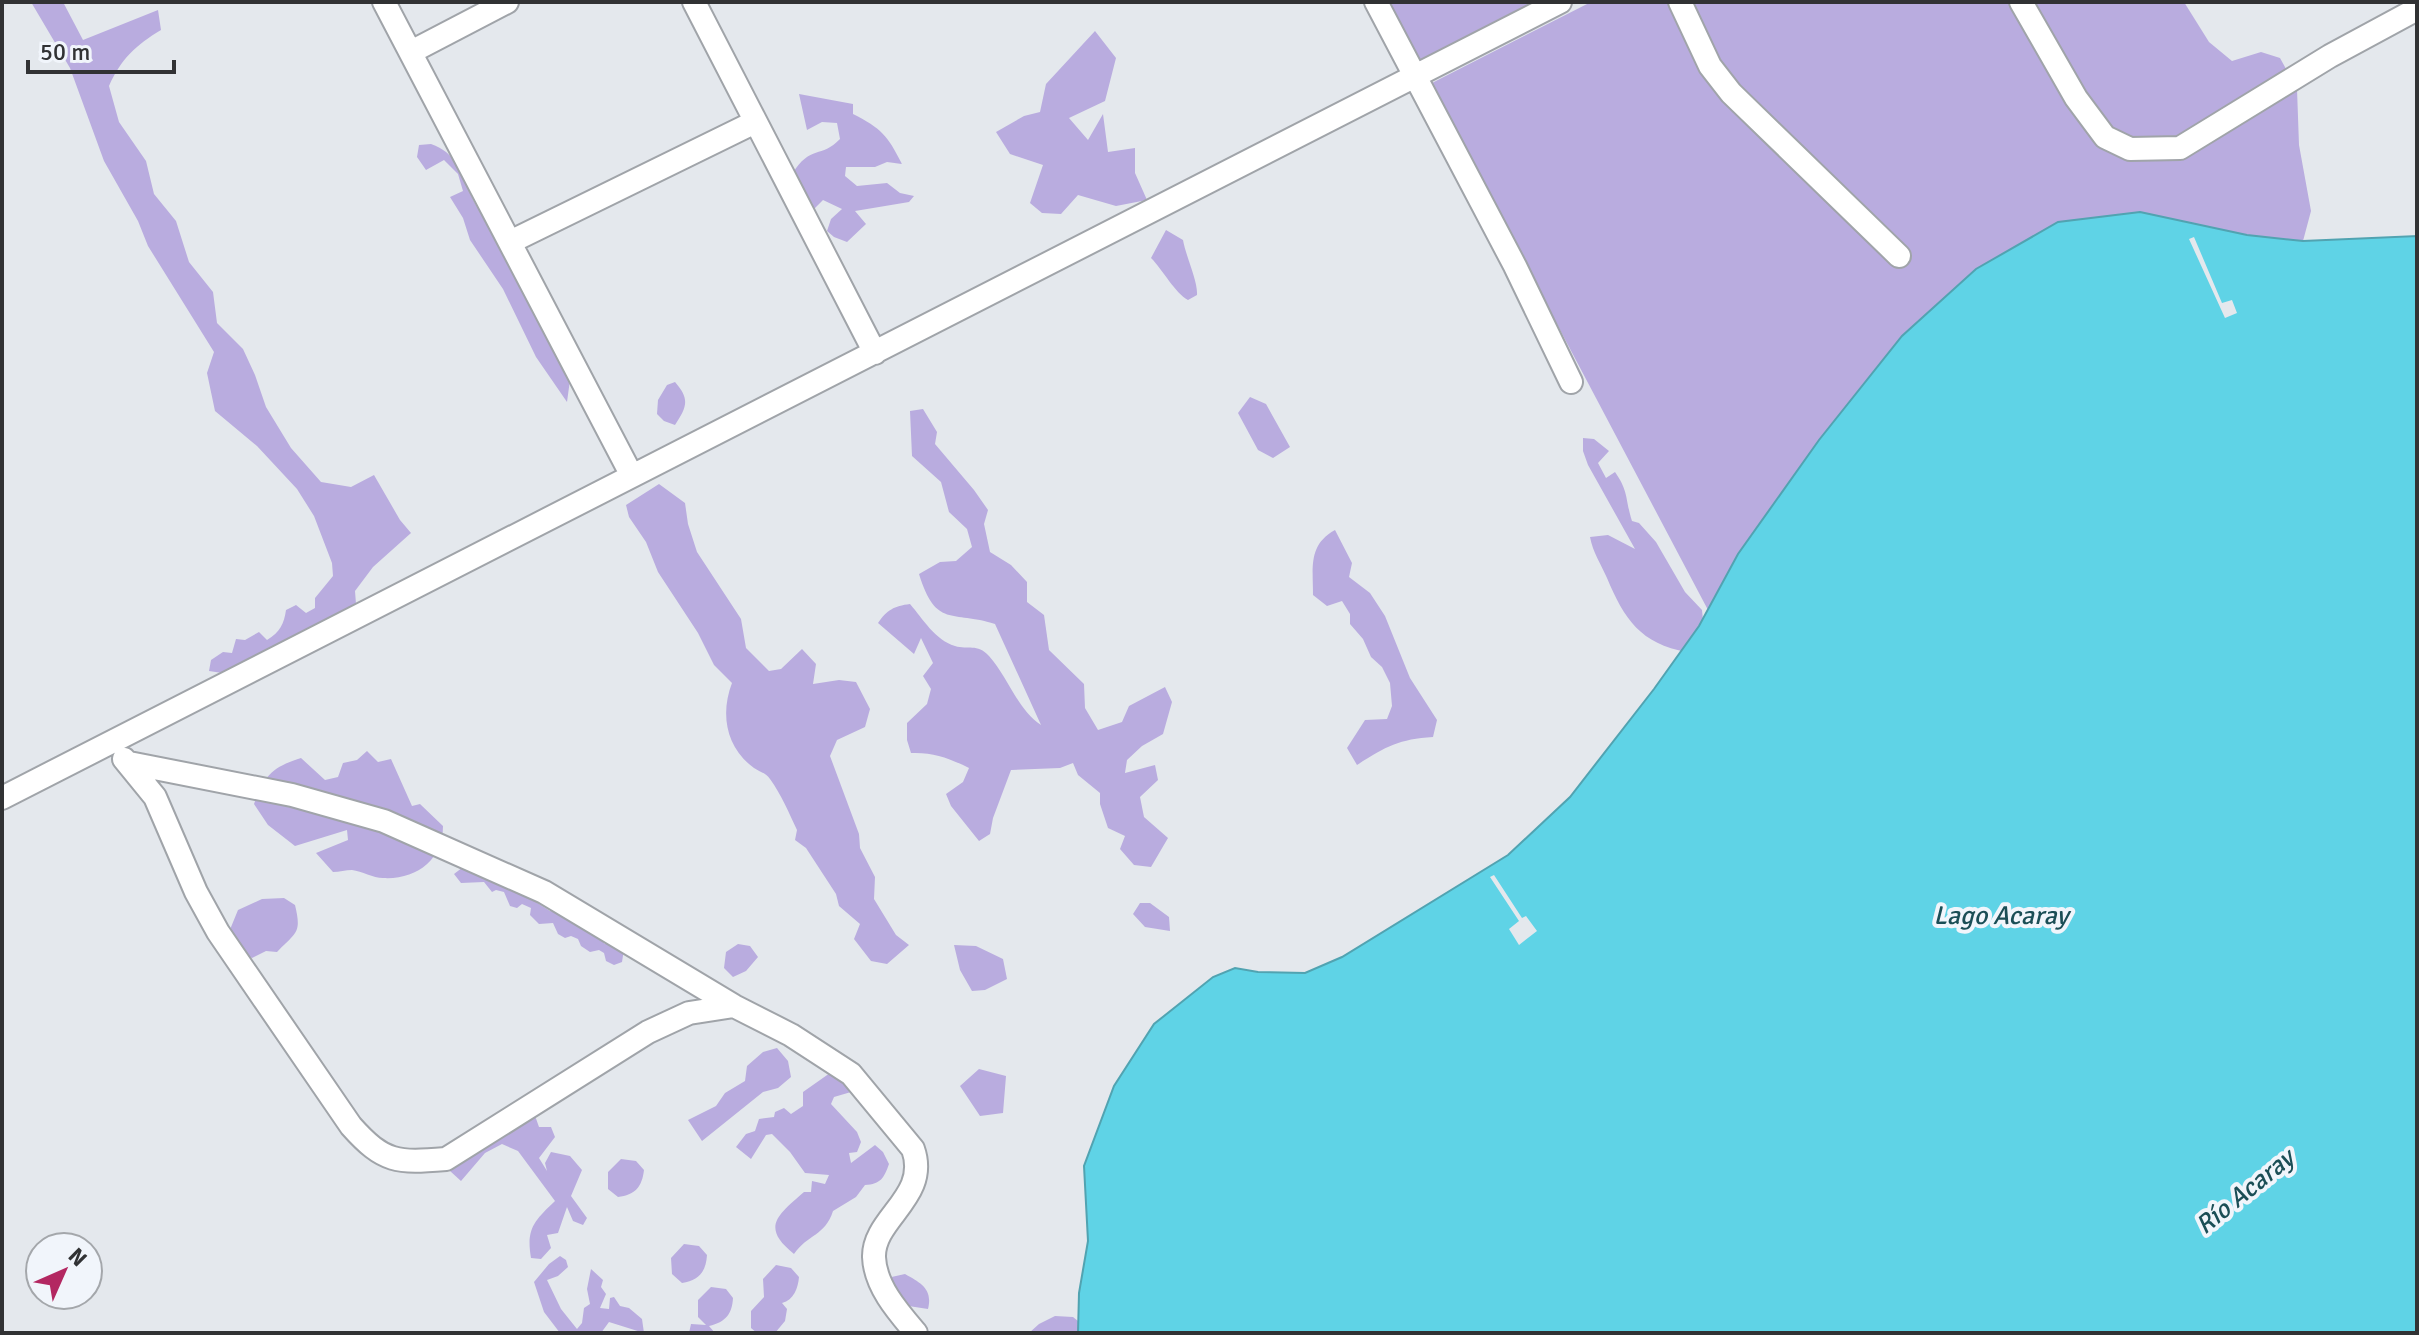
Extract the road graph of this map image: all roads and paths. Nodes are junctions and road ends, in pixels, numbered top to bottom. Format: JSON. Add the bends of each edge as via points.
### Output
{"nodes":[{"id":1,"x":384,"y":2,"type":"edge"},
{"id":2,"x":507,"y":2,"type":"edge"},
{"id":3,"x":694,"y":2,"type":"edge"},
{"id":4,"x":1376,"y":2,"type":"edge"},
{"id":5,"x":1560,"y":2,"type":"edge"},
{"id":6,"x":1680,"y":2,"type":"edge"},
{"id":7,"x":2021,"y":2,"type":"edge"},
{"id":8,"x":2417,"y":9,"type":"edge"},
{"id":9,"x":411,"y":52,"type":"junction"},
{"id":10,"x":1414,"y":76,"type":"junction"},
{"id":11,"x":755,"y":122,"type":"junction"},
{"id":12,"x":510,"y":242,"type":"junction"},
{"id":13,"x":1899,"y":256,"type":"dead end"},
{"id":14,"x":875,"y":353,"type":"junction"},
{"id":15,"x":1571,"y":382,"type":"dead end"},
{"id":16,"x":632,"y":476,"type":"junction"},
{"id":17,"x":106,"y":746,"type":"junction"},
{"id":18,"x":129,"y":763,"type":"junction"},
{"id":19,"x":2,"y":798,"type":"edge"},
{"id":20,"x":734,"y":1006,"type":"junction"},
{"id":21,"x":916,"y":1333,"type":"edge"}],
"edges":[{"from":1,"to":9,"type":"street"},
{"from":2,"to":9,"type":"street"},
{"from":3,"to":11,"type":"street"},
{"from":4,"to":10,"type":"street"},
{"from":5,"to":10,"type":"street"},
{"from":6,"to":13,"type":"street","via":[[1710,66],[1731,93]]},
{"from":7,"to":8,"type":"street","via":[[2076,98],[2105,137],[2130,149],[2180,148]]},
{"from":9,"to":12,"type":"street"},
{"from":10,"to":14,"type":"street"},
{"from":10,"to":15,"type":"street"},
{"from":11,"to":12,"type":"street"},
{"from":11,"to":14,"type":"street"},
{"from":12,"to":16,"type":"street"},
{"from":14,"to":16,"type":"street"},
{"from":16,"to":17,"type":"street"},
{"from":17,"to":18,"type":"street"},
{"from":17,"to":19,"type":"street"},
{"from":18,"to":20,"type":"street","via":[[292,795],[384,821],[544,892]]},
{"from":18,"to":20,"type":"street","via":[[155,797],[218,932],[351,1126],[372,1149],[392,1158],[446,1159],[648,1032],[689,1013]]},
{"from":20,"to":21,"type":"street","via":[[851,1074],[913,1149],[917,1172],[876,1241],[874,1256],[894,1308]]}]}
